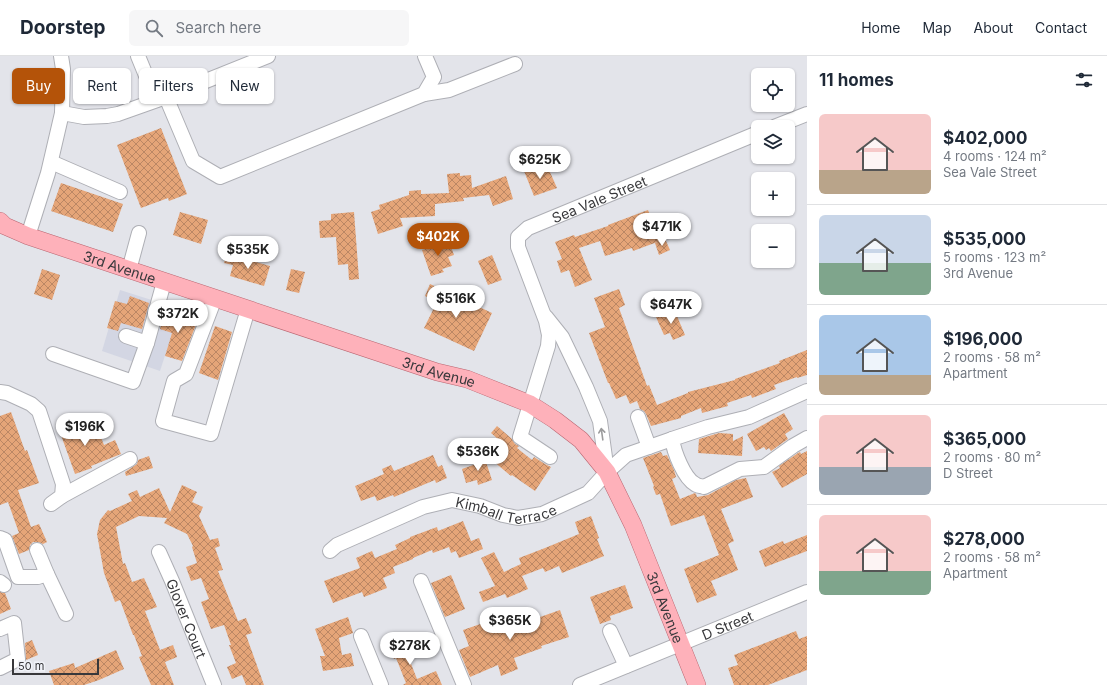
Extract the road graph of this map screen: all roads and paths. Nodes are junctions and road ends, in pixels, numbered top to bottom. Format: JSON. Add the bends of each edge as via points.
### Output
{"nodes":[{"id":1,"x":62,"y":56,"type":"edge"},
{"id":2,"x":138,"y":56,"type":"edge"},
{"id":3,"x":268,"y":56,"type":"edge"},
{"id":4,"x":425,"y":56,"type":"edge"},
{"id":5,"x":515,"y":64,"type":"dead end"},
{"id":6,"x":144,"y":68,"type":"edge"},
{"id":7,"x":208,"y":80,"type":"edge"},
{"id":8,"x":424,"y":94,"type":"junction"},
{"id":9,"x":148,"y":104,"type":"edge"},
{"id":10,"x":164,"y":104,"type":"edge"},
{"id":11,"x":62,"y":113,"type":"junction"},
{"id":12,"x":807,"y":114,"type":"edge"},
{"id":13,"x":792,"y":120,"type":"edge"},
{"id":14,"x":751,"y":136,"type":"edge"},
{"id":15,"x":51,"y":162,"type":"junction"},
{"id":16,"x":120,"y":192,"type":"dead end"},
{"id":17,"x":2,"y":225,"type":"edge"},
{"id":18,"x":139,"y":233,"type":"dead end"},
{"id":19,"x":28,"y":236,"type":"junction"},
{"id":20,"x":129,"y":270,"type":"junction"},
{"id":21,"x":164,"y":282,"type":"junction"},
{"id":22,"x":215,"y":298,"type":"junction"},
{"id":23,"x":248,"y":309,"type":"junction"},
{"id":24,"x":544,"y":313,"type":"junction"},
{"id":25,"x":126,"y":336,"type":"dead end"},
{"id":26,"x":147,"y":343,"type":"junction"},
{"id":27,"x":53,"y":354,"type":"dead end"},
{"id":28,"x":807,"y":391,"type":"edge"},
{"id":29,"x":0,"y":392,"type":"edge"},
{"id":30,"x":530,"y":404,"type":"junction"},
{"id":31,"x":638,"y":417,"type":"dead end"},
{"id":32,"x":807,"y":438,"type":"edge"},
{"id":33,"x":672,"y":440,"type":"junction"},
{"id":34,"x":649,"y":447,"type":"junction"},
{"id":35,"x":550,"y":457,"type":"dead end"},
{"id":36,"x":130,"y":459,"type":"dead end"},
{"id":37,"x":607,"y":472,"type":"junction"},
{"id":38,"x":0,"y":538,"type":"edge"},
{"id":39,"x":37,"y":550,"type":"dead end"},
{"id":40,"x":330,"y":551,"type":"dead end"},
{"id":41,"x":159,"y":552,"type":"dead end"},
{"id":42,"x":47,"y":574,"type":"junction"},
{"id":43,"x":421,"y":581,"type":"dead end"},
{"id":44,"x":807,"y":592,"type":"edge"},
{"id":45,"x":66,"y":614,"type":"dead end"},
{"id":46,"x":0,"y":629,"type":"edge"},
{"id":47,"x":610,"y":631,"type":"dead end"},
{"id":48,"x":361,"y":636,"type":"dead end"},
{"id":49,"x":681,"y":644,"type":"junction"},
{"id":50,"x":626,"y":666,"type":"junction"},
{"id":51,"x":0,"y":668,"type":"edge"},
{"id":52,"x":214,"y":685,"type":"edge"},
{"id":53,"x":381,"y":685,"type":"edge"},
{"id":54,"x":464,"y":685,"type":"edge"},
{"id":55,"x":580,"y":685,"type":"edge"},
{"id":56,"x":697,"y":685,"type":"edge"}],
"edges":[{"from":1,"to":11,"type":"street"},
{"from":2,"to":6,"type":"street"},
{"from":3,"to":7,"type":"street"},
{"from":4,"to":8,"type":"street","via":[[434,76]]},
{"from":5,"to":8,"type":"street","via":[[449,90]]},
{"from":8,"to":10,"type":"street","via":[[220,177],[193,161]]},
{"from":9,"to":11,"type":"street","via":[[107,116],[84,117]]},
{"from":11,"to":15,"type":"street"},
{"from":12,"to":13,"type":"street"},
{"from":14,"to":24,"type":"street","name":"Sea Vale Street","via":[[528,228],[518,236],[518,247]]},
{"from":15,"to":16,"type":"street"},
{"from":15,"to":19,"type":"street"},
{"from":17,"to":19,"type":"main road","name":"3rd Avenue"},
{"from":18,"to":20,"type":"street"},
{"from":19,"to":20,"type":"main road","name":"3rd Avenue"},
{"from":20,"to":21,"type":"main road","name":"3rd Avenue"},
{"from":21,"to":22,"type":"main road","name":"3rd Avenue"},
{"from":21,"to":26,"type":"street"},
{"from":22,"to":23,"type":"main road","name":"3rd Avenue"},
{"from":22,"to":23,"type":"street","via":[[186,374],[174,381],[163,421],[210,434]]},
{"from":23,"to":30,"type":"main road","name":"3rd Avenue","via":[[437,372],[467,379]]},
{"from":24,"to":30,"type":"street","name":"Sea Vale Street","via":[[549,335],[548,346]]},
{"from":37,"to":24,"type":"street","name":"Sea Vale Street","one_way":true,"via":[[600,421],[562,337]]},
{"from":25,"to":26,"type":"street"},
{"from":26,"to":27,"type":"street","via":[[133,382]]},
{"from":28,"to":33,"type":"street","name":"Kimball Terrace","via":[[749,417],[708,427]]},
{"from":29,"to":36,"type":"street","via":[[31,404],[39,412],[63,484],[56,500]]},
{"from":30,"to":35,"type":"street","name":"Sea Vale Street","via":[[520,437]]},
{"from":30,"to":37,"type":"main road","name":"3rd Avenue","via":[[581,440]]},
{"from":31,"to":34,"type":"street"},
{"from":32,"to":33,"type":"street","via":[[764,467],[740,469],[704,487],[695,485],[685,475]]},
{"from":33,"to":34,"type":"street","name":"Kimball Terrace"},
{"from":34,"to":37,"type":"street","name":"Kimball Terrace","via":[[626,456]]},
{"from":37,"to":40,"type":"street","name":"Kimball Terrace","via":[[588,493],[542,514],[518,518],[452,500],[423,508],[337,544]]},
{"from":37,"to":49,"type":"main road","name":"3rd Avenue","via":[[633,525]]},
{"from":38,"to":42,"type":"street","via":[[5,540],[18,577],[38,578]]},
{"from":39,"to":42,"type":"street"},
{"from":41,"to":52,"type":"street","name":"Glover Court"},
{"from":42,"to":45,"type":"street"},
{"from":43,"to":54,"type":"street"},
{"from":44,"to":49,"type":"street","name":"D Street"},
{"from":46,"to":51,"type":"street","via":[[14,623],[18,659]]},
{"from":47,"to":50,"type":"street"},
{"from":48,"to":53,"type":"street"},
{"from":49,"to":50,"type":"street","name":"D Street"},
{"from":49,"to":56,"type":"main road","name":"3rd Avenue"},
{"from":50,"to":55,"type":"street","name":"D Street"}]}
